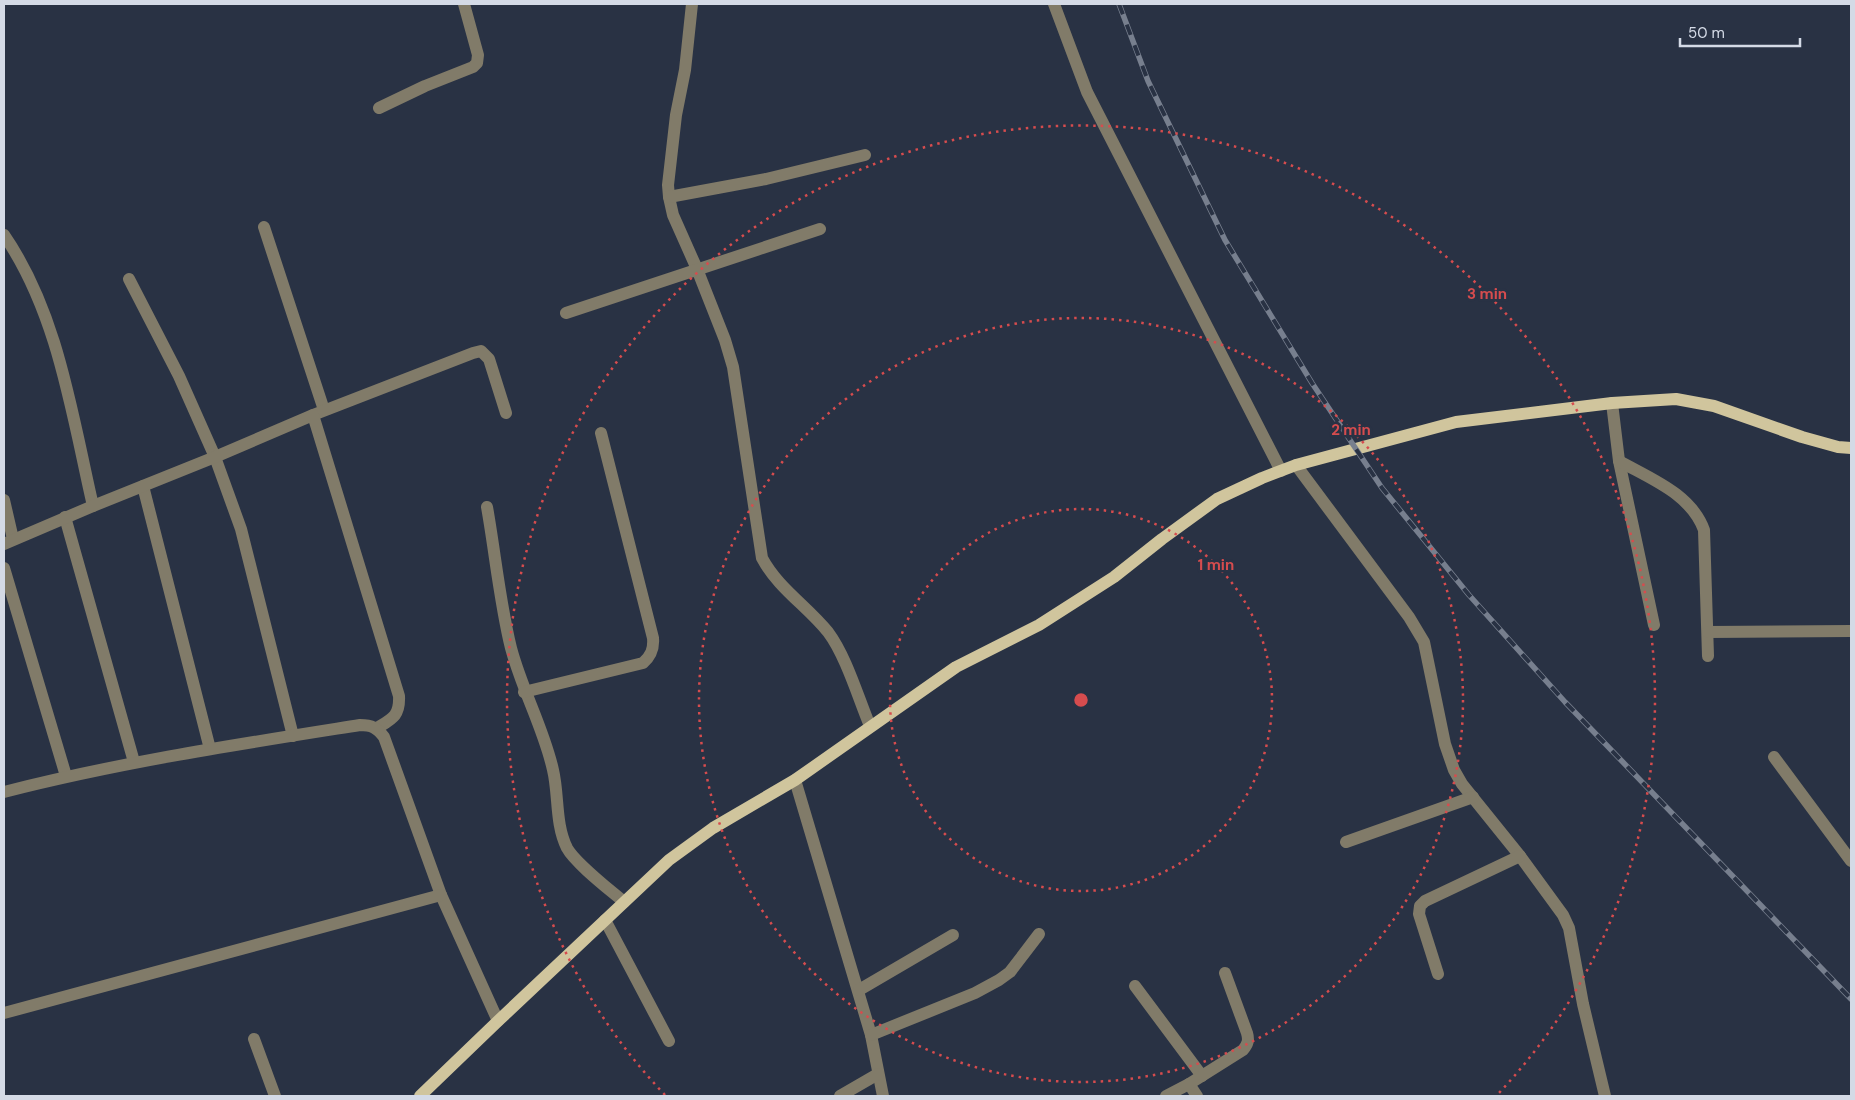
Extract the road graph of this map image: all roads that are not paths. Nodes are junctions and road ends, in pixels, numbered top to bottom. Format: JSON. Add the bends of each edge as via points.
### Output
{"nodes":[{"id":1,"x":464,"y":4,"type":"edge"},
{"id":2,"x":692,"y":4,"type":"edge"},
{"id":3,"x":1054,"y":4,"type":"edge"},
{"id":4,"x":379,"y":108,"type":"dead end"},
{"id":5,"x":865,"y":155,"type":"dead end"},
{"id":6,"x":669,"y":197,"type":"junction"},
{"id":7,"x":264,"y":227,"type":"dead end"},
{"id":8,"x":820,"y":229,"type":"dead end"},
{"id":9,"x":4,"y":235,"type":"edge"},
{"id":10,"x":697,"y":269,"type":"junction"},
{"id":11,"x":128,"y":279,"type":"dead end"},
{"id":12,"x":566,"y":314,"type":"dead end"},
{"id":13,"x":1612,"y":402,"type":"junction"},
{"id":14,"x":319,"y":412,"type":"junction"},
{"id":15,"x":506,"y":414,"type":"dead end"},
{"id":16,"x":601,"y":433,"type":"dead end"},
{"id":17,"x":1851,"y":448,"type":"edge"},
{"id":18,"x":215,"y":457,"type":"junction"},
{"id":19,"x":1619,"y":461,"type":"junction"},
{"id":20,"x":1296,"y":465,"type":"junction"},
{"id":21,"x":1281,"y":471,"type":"junction"},
{"id":22,"x":143,"y":486,"type":"junction"},
{"id":23,"x":4,"y":500,"type":"edge"},
{"id":24,"x":93,"y":506,"type":"junction"},
{"id":25,"x":487,"y":506,"type":"dead end"},
{"id":26,"x":65,"y":517,"type":"junction"},
{"id":27,"x":8,"y":541,"type":"edge"},
{"id":28,"x":4,"y":568,"type":"edge"},
{"id":29,"x":1654,"y":625,"type":"dead end"},
{"id":30,"x":1851,"y":631,"type":"edge"},
{"id":31,"x":1708,"y":632,"type":"junction"},
{"id":32,"x":1708,"y":656,"type":"dead end"},
{"id":33,"x":524,"y":692,"type":"junction"},
{"id":34,"x":870,"y":726,"type":"junction"},
{"id":35,"x":377,"y":728,"type":"junction"},
{"id":36,"x":293,"y":736,"type":"junction"},
{"id":37,"x":210,"y":749,"type":"junction"},
{"id":38,"x":1774,"y":757,"type":"dead end"},
{"id":39,"x":134,"y":762,"type":"junction"},
{"id":40,"x":66,"y":776,"type":"junction"},
{"id":41,"x":795,"y":780,"type":"junction"},
{"id":42,"x":4,"y":792,"type":"edge"},
{"id":43,"x":1473,"y":797,"type":"junction"},
{"id":44,"x":1346,"y":842,"type":"dead end"},
{"id":45,"x":1520,"y":856,"type":"junction"},
{"id":46,"x":1851,"y":861,"type":"edge"},
{"id":47,"x":441,"y":895,"type":"junction"},
{"id":48,"x":624,"y":902,"type":"junction"},
{"id":49,"x":605,"y":920,"type":"junction"},
{"id":50,"x":1039,"y":934,"type":"dead end"},
{"id":51,"x":953,"y":935,"type":"dead end"},
{"id":52,"x":1225,"y":973,"type":"dead end"},
{"id":53,"x":1438,"y":974,"type":"dead end"},
{"id":54,"x":1135,"y":986,"type":"dead end"},
{"id":55,"x":859,"y":990,"type":"junction"},
{"id":56,"x":4,"y":1013,"type":"edge"},
{"id":57,"x":498,"y":1021,"type":"junction"},
{"id":58,"x":872,"y":1035,"type":"junction"},
{"id":59,"x":254,"y":1038,"type":"dead end"},
{"id":60,"x":669,"y":1040,"type":"dead end"},
{"id":61,"x":878,"y":1074,"type":"junction"},
{"id":62,"x":1202,"y":1076,"type":"junction"},
{"id":63,"x":1189,"y":1084,"type":"junction"},
{"id":64,"x":275,"y":1096,"type":"edge"},
{"id":65,"x":420,"y":1096,"type":"edge"},
{"id":66,"x":840,"y":1096,"type":"edge"},
{"id":67,"x":883,"y":1096,"type":"edge"},
{"id":68,"x":1166,"y":1096,"type":"edge"},
{"id":69,"x":1197,"y":1096,"type":"edge"},
{"id":70,"x":1605,"y":1096,"type":"edge"}],
"edges":[{"from":1,"to":4,"type":"street","via":[[478,55],[477,63]]},
{"from":2,"to":6,"type":"street","via":[[676,115]]},
{"from":3,"to":21,"type":"street","via":[[1086,92]]},
{"from":5,"to":6,"type":"street","via":[[766,179]]},
{"from":6,"to":10,"type":"street","via":[[673,215]]},
{"from":7,"to":14,"type":"street"},
{"from":8,"to":10,"type":"street"},
{"from":9,"to":24,"type":"street","via":[[20,258],[40,302],[56,352]]},
{"from":10,"to":12,"type":"street"},
{"from":10,"to":34,"type":"street","via":[[733,367],[762,558],[775,580],[807,609],[838,648]]},
{"from":11,"to":18,"type":"street","via":[[179,376]]},
{"from":13,"to":17,"type":"main road","via":[[1676,399],[1714,406],[1802,437]]},
{"from":13,"to":19,"type":"street"},
{"from":13,"to":20,"type":"main road","via":[[1456,422]]},
{"from":14,"to":15,"type":"street","via":[[481,351],[489,359]]},
{"from":14,"to":18,"type":"street"},
{"from":14,"to":35,"type":"street","via":[[399,696],[396,714]]},
{"from":16,"to":33,"type":"street","via":[[654,645],[642,663]]},
{"from":18,"to":22,"type":"street"},
{"from":18,"to":36,"type":"street","via":[[241,529]]},
{"from":19,"to":29,"type":"street"},
{"from":19,"to":31,"type":"street","via":[[1677,495],[1700,518],[1704,530]]},
{"from":20,"to":21,"type":"main road"},
{"from":20,"to":43,"type":"street","via":[[1424,642],[1445,744],[1454,770]]},
{"from":21,"to":34,"type":"main road","via":[[1218,499],[1114,577],[1039,625],[956,667]]},
{"from":22,"to":24,"type":"street"},
{"from":22,"to":37,"type":"street"},
{"from":23,"to":27,"type":"street"},
{"from":24,"to":26,"type":"street"},
{"from":25,"to":33,"type":"street","via":[[511,647]]},
{"from":26,"to":27,"type":"street"},
{"from":26,"to":39,"type":"street"},
{"from":28,"to":40,"type":"street"},
{"from":30,"to":31,"type":"street"},
{"from":31,"to":32,"type":"street"},
{"from":33,"to":48,"type":"street","via":[[553,769],[560,826],[568,849]]},
{"from":34,"to":41,"type":"main road"},
{"from":35,"to":36,"type":"street","via":[[360,725]]},
{"from":35,"to":47,"type":"street","via":[[384,737]]},
{"from":36,"to":37,"type":"street"},
{"from":37,"to":39,"type":"street"},
{"from":38,"to":46,"type":"street"},
{"from":39,"to":40,"type":"street"},
{"from":40,"to":42,"type":"street"},
{"from":41,"to":48,"type":"main road","via":[[713,828],[669,860]]},
{"from":41,"to":55,"type":"street"},
{"from":43,"to":44,"type":"street"},
{"from":43,"to":45,"type":"street"},
{"from":45,"to":53,"type":"street","via":[[1420,906],[1419,914]]},
{"from":45,"to":70,"type":"street","via":[[1569,928]]},
{"from":47,"to":56,"type":"street"},
{"from":47,"to":57,"type":"street"},
{"from":48,"to":49,"type":"main road"},
{"from":49,"to":57,"type":"main road"},
{"from":49,"to":60,"type":"street"},
{"from":50,"to":58,"type":"street","via":[[1010,972],[999,980],[975,994]]},
{"from":51,"to":55,"type":"street"},
{"from":52,"to":62,"type":"street","via":[[1247,1045]]},
{"from":54,"to":62,"type":"street"},
{"from":55,"to":58,"type":"street"},
{"from":57,"to":65,"type":"main road"},
{"from":58,"to":61,"type":"street"},
{"from":59,"to":64,"type":"street"},
{"from":61,"to":66,"type":"street"},
{"from":61,"to":67,"type":"street"},
{"from":62,"to":63,"type":"street"},
{"from":63,"to":68,"type":"street"},
{"from":63,"to":69,"type":"street"}]}
